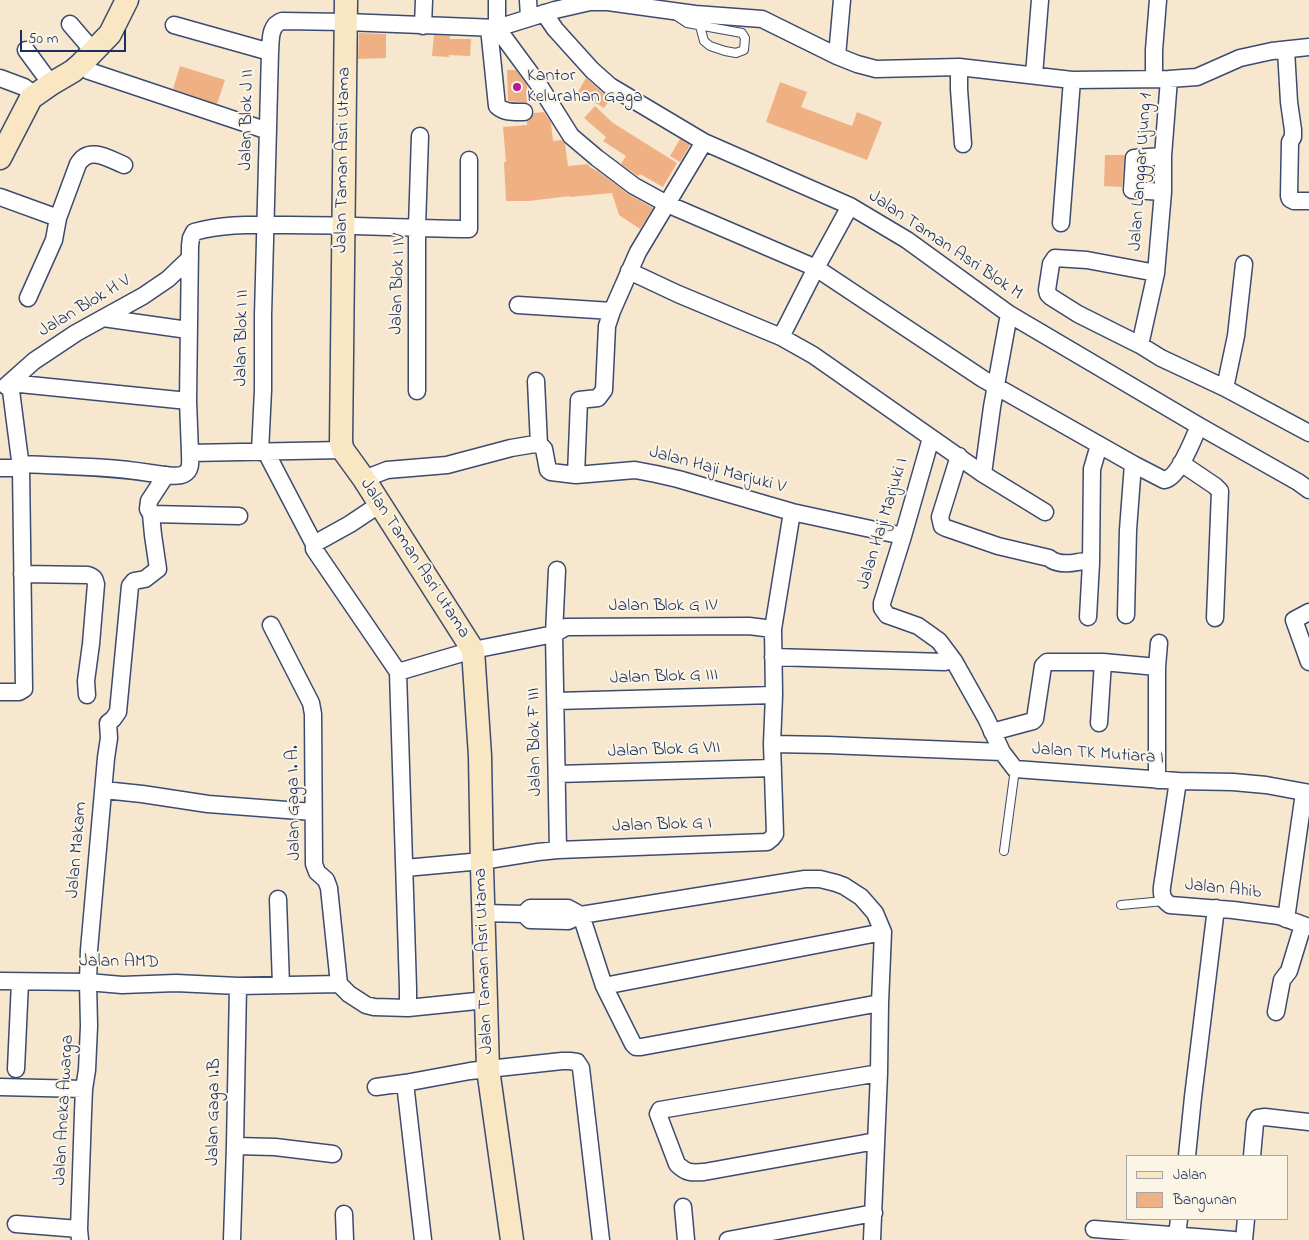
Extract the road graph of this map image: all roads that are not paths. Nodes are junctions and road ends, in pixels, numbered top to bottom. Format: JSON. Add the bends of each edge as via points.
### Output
{"nodes":[{"id":1,"x":126,"y":0,"type":"edge"},
{"id":2,"x":346,"y":0,"type":"edge"},
{"id":3,"x":424,"y":0,"type":"edge"},
{"id":4,"x":497,"y":0,"type":"edge"},
{"id":5,"x":528,"y":0,"type":"edge"},
{"id":6,"x":842,"y":0,"type":"edge"},
{"id":7,"x":1040,"y":0,"type":"edge"},
{"id":8,"x":1158,"y":0,"type":"edge"},
{"id":9,"x":608,"y":1,"type":"edge"},
{"id":10,"x":697,"y":13,"type":"edge"},
{"id":11,"x":537,"y":15,"type":"junction"},
{"id":12,"x":346,"y":22,"type":"junction"},
{"id":13,"x":70,"y":24,"type":"dead end"},
{"id":14,"x":174,"y":25,"type":"dead end"},
{"id":15,"x":423,"y":26,"type":"junction"},
{"id":16,"x":493,"y":28,"type":"junction"},
{"id":17,"x":1309,"y":47,"type":"edge"},
{"id":18,"x":26,"y":50,"type":"dead end"},
{"id":19,"x":1286,"y":50,"type":"junction"},
{"id":20,"x":270,"y":52,"type":"junction"},
{"id":21,"x":87,"y":58,"type":"junction"},
{"id":22,"x":843,"y":59,"type":"junction"},
{"id":23,"x":959,"y":68,"type":"junction"},
{"id":24,"x":1034,"y":75,"type":"junction"},
{"id":25,"x":0,"y":78,"type":"edge"},
{"id":26,"x":1162,"y":79,"type":"junction"},
{"id":27,"x":1072,"y":80,"type":"junction"},
{"id":28,"x":43,"y":89,"type":"junction"},
{"id":29,"x":524,"y":112,"type":"dead end"},
{"id":30,"x":268,"y":131,"type":"junction"},
{"id":31,"x":420,"y":136,"type":"dead end"},
{"id":32,"x":704,"y":142,"type":"junction"},
{"id":33,"x":963,"y":144,"type":"dead end"},
{"id":34,"x":1163,"y":156,"type":"junction"},
{"id":35,"x":0,"y":158,"type":"edge"},
{"id":36,"x":469,"y":160,"type":"dead end"},
{"id":37,"x":124,"y":165,"type":"dead end"},
{"id":38,"x":1163,"y":192,"type":"junction"},
{"id":39,"x":0,"y":197,"type":"edge"},
{"id":40,"x":1309,"y":201,"type":"edge"},
{"id":41,"x":667,"y":204,"type":"junction"},
{"id":42,"x":850,"y":206,"type":"junction"},
{"id":43,"x":58,"y":218,"type":"junction"},
{"id":44,"x":1061,"y":223,"type":"dead end"},
{"id":45,"x":266,"y":225,"type":"junction"},
{"id":46,"x":343,"y":225,"type":"junction"},
{"id":47,"x":418,"y":227,"type":"junction"},
{"id":48,"x":190,"y":258,"type":"junction"},
{"id":49,"x":1244,"y":264,"type":"dead end"},
{"id":50,"x":816,"y":268,"type":"junction"},
{"id":51,"x":629,"y":271,"type":"junction"},
{"id":52,"x":1156,"y":273,"type":"junction"},
{"id":53,"x":28,"y":298,"type":"dead end"},
{"id":54,"x":518,"y":304,"type":"dead end"},
{"id":55,"x":612,"y":311,"type":"junction"},
{"id":56,"x":1010,"y":314,"type":"junction"},
{"id":57,"x":103,"y":318,"type":"junction"},
{"id":58,"x":188,"y":330,"type":"junction"},
{"id":59,"x":781,"y":337,"type":"junction"},
{"id":60,"x":1140,"y":344,"type":"junction"},
{"id":61,"x":536,"y":381,"type":"dead end"},
{"id":62,"x":996,"y":386,"type":"junction"},
{"id":63,"x":5,"y":387,"type":"edge"},
{"id":64,"x":1225,"y":388,"type":"junction"},
{"id":65,"x":418,"y":391,"type":"dead end"},
{"id":66,"x":188,"y":402,"type":"junction"},
{"id":67,"x":1199,"y":426,"type":"junction"},
{"id":68,"x":1309,"y":433,"type":"edge"},
{"id":69,"x":931,"y":438,"type":"junction"},
{"id":70,"x":539,"y":445,"type":"junction"},
{"id":71,"x":1099,"y":445,"type":"junction"},
{"id":72,"x":343,"y":450,"type":"junction"},
{"id":73,"x":265,"y":452,"type":"junction"},
{"id":74,"x":190,"y":454,"type":"junction"},
{"id":75,"x":959,"y":456,"type":"junction"},
{"id":76,"x":1181,"y":463,"type":"junction"},
{"id":77,"x":1132,"y":464,"type":"junction"},
{"id":78,"x":20,"y":466,"type":"junction"},
{"id":79,"x":0,"y":468,"type":"edge"},
{"id":80,"x":983,"y":474,"type":"junction"},
{"id":81,"x":166,"y":475,"type":"junction"},
{"id":82,"x":576,"y":475,"type":"junction"},
{"id":83,"x":364,"y":479,"type":"junction"},
{"id":84,"x":1309,"y":490,"type":"edge"},
{"id":85,"x":380,"y":506,"type":"junction"},
{"id":86,"x":792,"y":512,"type":"junction"},
{"id":87,"x":1045,"y":512,"type":"dead end"},
{"id":88,"x":151,"y":514,"type":"junction"},
{"id":89,"x":239,"y":516,"type":"dead end"},
{"id":90,"x":903,"y":536,"type":"junction"},
{"id":91,"x":314,"y":547,"type":"junction"},
{"id":92,"x":1091,"y":563,"type":"junction"},
{"id":93,"x":557,"y":570,"type":"dead end"},
{"id":94,"x":22,"y":574,"type":"junction"},
{"id":95,"x":1309,"y":612,"type":"edge"},
{"id":96,"x":1126,"y":615,"type":"dead end"},
{"id":97,"x":1088,"y":617,"type":"dead end"},
{"id":98,"x":1215,"y":618,"type":"dead end"},
{"id":99,"x":271,"y":625,"type":"dead end"},
{"id":100,"x":774,"y":629,"type":"junction"},
{"id":101,"x":554,"y":634,"type":"junction"},
{"id":102,"x":1159,"y":643,"type":"dead end"},
{"id":103,"x":479,"y":648,"type":"junction"},
{"id":104,"x":774,"y":657,"type":"junction"},
{"id":105,"x":945,"y":662,"type":"dead end"},
{"id":106,"x":1103,"y":662,"type":"junction"},
{"id":107,"x":1309,"y":662,"type":"edge"},
{"id":108,"x":1157,"y":667,"type":"junction"},
{"id":109,"x":398,"y":672,"type":"junction"},
{"id":110,"x":0,"y":692,"type":"edge"},
{"id":111,"x":87,"y":695,"type":"dead end"},
{"id":112,"x":774,"y":695,"type":"junction"},
{"id":113,"x":556,"y":701,"type":"junction"},
{"id":114,"x":1099,"y":723,"type":"dead end"},
{"id":115,"x":992,"y":732,"type":"junction"},
{"id":116,"x":772,"y":744,"type":"junction"},
{"id":117,"x":1002,"y":752,"type":"junction"},
{"id":118,"x":773,"y":768,"type":"junction"},
{"id":119,"x":1015,"y":769,"type":"junction"},
{"id":120,"x":557,"y":774,"type":"junction"},
{"id":121,"x":1157,"y":780,"type":"junction"},
{"id":122,"x":1178,"y":781,"type":"junction"},
{"id":123,"x":104,"y":790,"type":"junction"},
{"id":124,"x":1307,"y":793,"type":"edge"},
{"id":125,"x":313,"y":812,"type":"junction"},
{"id":126,"x":558,"y":850,"type":"junction"},
{"id":127,"x":1004,"y":851,"type":"dead end"},
{"id":128,"x":482,"y":867,"type":"junction"},
{"id":129,"x":405,"y":868,"type":"junction"},
{"id":130,"x":278,"y":899,"type":"dead end"},
{"id":131,"x":1164,"y":901,"type":"junction"},
{"id":132,"x":1121,"y":905,"type":"dead end"},
{"id":133,"x":1216,"y":908,"type":"junction"},
{"id":134,"x":484,"y":914,"type":"junction"},
{"id":135,"x":581,"y":915,"type":"junction"},
{"id":136,"x":1286,"y":919,"type":"junction"},
{"id":137,"x":1306,"y":926,"type":"edge"},
{"id":138,"x":883,"y":932,"type":"junction"},
{"id":139,"x":0,"y":981,"type":"edge"},
{"id":140,"x":20,"y":982,"type":"junction"},
{"id":141,"x":88,"y":982,"type":"junction"},
{"id":142,"x":339,"y":984,"type":"junction"},
{"id":143,"x":281,"y":985,"type":"junction"},
{"id":144,"x":238,"y":986,"type":"junction"},
{"id":145,"x":604,"y":986,"type":"junction"},
{"id":146,"x":486,"y":1000,"type":"junction"},
{"id":147,"x":880,"y":1003,"type":"junction"},
{"id":148,"x":408,"y":1008,"type":"junction"},
{"id":149,"x":1276,"y":1012,"type":"dead end"},
{"id":150,"x":16,"y":1068,"type":"dead end"},
{"id":151,"x":488,"y":1069,"type":"junction"},
{"id":152,"x":879,"y":1073,"type":"junction"},
{"id":153,"x":405,"y":1083,"type":"junction"},
{"id":154,"x":0,"y":1087,"type":"edge"},
{"id":155,"x":376,"y":1087,"type":"dead end"},
{"id":156,"x":84,"y":1089,"type":"junction"},
{"id":157,"x":1309,"y":1122,"type":"edge"},
{"id":158,"x":876,"y":1141,"type":"junction"},
{"id":159,"x":235,"y":1146,"type":"junction"},
{"id":160,"x":333,"y":1154,"type":"dead end"},
{"id":161,"x":1187,"y":1155,"type":"edge"},
{"id":162,"x":1252,"y":1155,"type":"edge"},
{"id":163,"x":683,"y":1207,"type":"dead end"},
{"id":164,"x":874,"y":1212,"type":"junction"},
{"id":165,"x":344,"y":1214,"type":"dead end"},
{"id":166,"x":1179,"y":1220,"type":"edge"},
{"id":167,"x":1246,"y":1220,"type":"edge"},
{"id":168,"x":16,"y":1224,"type":"dead end"},
{"id":169,"x":1094,"y":1229,"type":"dead end"},
{"id":170,"x":79,"y":1235,"type":"edge"},
{"id":171,"x":1177,"y":1236,"type":"junction"},
{"id":172,"x":232,"y":1240,"type":"edge"},
{"id":173,"x":345,"y":1240,"type":"edge"},
{"id":174,"x":423,"y":1240,"type":"edge"},
{"id":175,"x":512,"y":1240,"type":"edge"},
{"id":176,"x":601,"y":1240,"type":"edge"},
{"id":177,"x":686,"y":1240,"type":"edge"},
{"id":178,"x":728,"y":1240,"type":"edge"},
{"id":179,"x":872,"y":1240,"type":"edge"},
{"id":180,"x":1234,"y":1240,"type":"edge"},
{"id":181,"x":1244,"y":1240,"type":"edge"}],
"edges":[{"from":1,"to":21,"type":"street","via":[[110,34]]},
{"from":2,"to":12,"type":"street","name":"Jalan Taman Asri Utama"},
{"from":3,"to":15,"type":"street"},
{"from":4,"to":16,"type":"street"},
{"from":5,"to":11,"type":"street"},
{"from":6,"to":22,"type":"street"},
{"from":7,"to":24,"type":"street"},
{"from":8,"to":26,"type":"street","name":"Jalan Langgar Ujung 1","via":[[1154,50]]},
{"from":9,"to":10,"type":"street"},
{"from":9,"to":11,"type":"street","via":[[590,2]]},
{"from":10,"to":10,"type":"lane","via":[[704,41],[710,46],[736,53],[744,50],[742,33]]},
{"from":10,"to":22,"type":"street","via":[[762,19]]},
{"from":11,"to":16,"type":"street"},
{"from":11,"to":32,"type":"street","name":"Jalan Taman Asri Blok M","via":[[556,29],[610,86]]},
{"from":12,"to":15,"type":"street"},
{"from":12,"to":20,"type":"street","name":"Jalan Blok J II","via":[[282,21],[272,31]]},
{"from":12,"to":46,"type":"street","name":"Jalan Taman Asri Utama"},
{"from":13,"to":21,"type":"street"},
{"from":14,"to":20,"type":"street"},
{"from":15,"to":16,"type":"street"},
{"from":16,"to":29,"type":"street","via":[[497,106],[507,112]]},
{"from":16,"to":41,"type":"street","via":[[539,85],[571,136],[634,186]]},
{"from":17,"to":19,"type":"street"},
{"from":18,"to":28,"type":"street"},
{"from":19,"to":26,"type":"street","via":[[1240,58],[1198,77]]},
{"from":19,"to":40,"type":"street","via":[[1293,130],[1289,196],[1294,201]]},
{"from":20,"to":30,"type":"street","name":"Jalan Blok J II"},
{"from":21,"to":28,"type":"street","via":[[73,71]]},
{"from":21,"to":30,"type":"street","via":[[89,70]]},
{"from":22,"to":23,"type":"street","via":[[876,69]]},
{"from":23,"to":24,"type":"street"},
{"from":23,"to":33,"type":"street"},
{"from":24,"to":27,"type":"street"},
{"from":25,"to":28,"type":"street","via":[[24,87]]},
{"from":26,"to":27,"type":"street"},
{"from":26,"to":34,"type":"street","name":"Jalan Langgar Ujung 1"},
{"from":27,"to":44,"type":"street"},
{"from":28,"to":35,"type":"street","via":[[27,103]]},
{"from":30,"to":45,"type":"street","name":"Jalan Blok J II"},
{"from":31,"to":47,"type":"street"},
{"from":32,"to":41,"type":"street"},
{"from":32,"to":42,"type":"street","name":"Jalan Taman Asri Blok M"},
{"from":34,"to":38,"type":"street","name":"Jalan Langgar Ujung 1"},
{"from":34,"to":38,"type":"street","via":[[1134,158],[1132,190]]},
{"from":36,"to":47,"type":"street","name":"Jalan Blok I IV","via":[[469,229]]},
{"from":37,"to":43,"type":"street","via":[[97,154],[83,156]]},
{"from":38,"to":52,"type":"street","name":"Jalan Langgar Ujung 1"},
{"from":39,"to":43,"type":"street"},
{"from":41,"to":50,"type":"street"},
{"from":41,"to":51,"type":"street"},
{"from":42,"to":50,"type":"street"},
{"from":42,"to":56,"type":"street","name":"Jalan Taman Asri Blok M","via":[[907,240]]},
{"from":43,"to":53,"type":"street","via":[[54,240]]},
{"from":45,"to":46,"type":"street"},
{"from":45,"to":48,"type":"street","via":[[207,228],[194,232]]},
{"from":45,"to":73,"type":"street","name":"Jalan Blok I II"},
{"from":46,"to":47,"type":"street"},
{"from":46,"to":72,"type":"street","name":"Jalan Taman Asri Utama"},
{"from":47,"to":65,"type":"street","name":"Jalan Blok I IV"},
{"from":48,"to":57,"type":"street","name":"Jalan Blok H V","via":[[144,296]]},
{"from":48,"to":58,"type":"street"},
{"from":49,"to":64,"type":"street","via":[[1236,336]]},
{"from":50,"to":59,"type":"street"},
{"from":50,"to":62,"type":"street"},
{"from":51,"to":55,"type":"street"},
{"from":51,"to":59,"type":"street"},
{"from":52,"to":60,"type":"street"},
{"from":52,"to":60,"type":"street","name":"Jalan Langgar Ujung 1","via":[[1087,260],[1055,258],[1051,264],[1047,290],[1051,298]]},
{"from":54,"to":55,"type":"street"},
{"from":55,"to":82,"type":"street","via":[[607,326],[604,390],[598,398],[579,400]]},
{"from":56,"to":62,"type":"street"},
{"from":56,"to":67,"type":"street","name":"Jalan Taman Asri Blok M"},
{"from":57,"to":58,"type":"street"},
{"from":57,"to":63,"type":"street","name":"Jalan Blok H V","via":[[34,361]]},
{"from":58,"to":66,"type":"street"},
{"from":59,"to":69,"type":"street","via":[[813,355]]},
{"from":60,"to":64,"type":"street","via":[[1161,358]]},
{"from":61,"to":70,"type":"street"},
{"from":62,"to":71,"type":"street"},
{"from":62,"to":80,"type":"street"},
{"from":63,"to":66,"type":"street"},
{"from":63,"to":78,"type":"street"},
{"from":64,"to":68,"type":"street"},
{"from":66,"to":74,"type":"street"},
{"from":67,"to":76,"type":"street"},
{"from":67,"to":84,"type":"street","name":"Jalan Taman Asri Blok M"},
{"from":69,"to":75,"type":"street"},
{"from":69,"to":90,"type":"street","name":"Jalan Haji Marjuki I"},
{"from":70,"to":82,"type":"street","name":"Jalan Haji Marjuki V","via":[[544,449],[548,470]]},
{"from":70,"to":83,"type":"street","via":[[511,448],[447,465],[387,470]]},
{"from":71,"to":77,"type":"street"},
{"from":71,"to":92,"type":"street","via":[[1092,469]]},
{"from":72,"to":73,"type":"street"},
{"from":72,"to":83,"type":"street","name":"Jalan Taman Asri Utama"},
{"from":73,"to":74,"type":"street"},
{"from":73,"to":91,"type":"street"},
{"from":74,"to":81,"type":"street","via":[[186,473]]},
{"from":75,"to":80,"type":"street"},
{"from":75,"to":92,"type":"street","via":[[940,517],[942,526],[1054,562]]},
{"from":76,"to":77,"type":"street","via":[[1167,480]]},
{"from":76,"to":98,"type":"street","via":[[1220,491]]},
{"from":77,"to":96,"type":"street"},
{"from":78,"to":79,"type":"street"},
{"from":78,"to":81,"type":"street"},
{"from":78,"to":94,"type":"street"},
{"from":80,"to":87,"type":"street"},
{"from":81,"to":88,"type":"street","via":[[149,501]]},
{"from":82,"to":86,"type":"street","name":"Jalan Haji Marjuki V","via":[[635,470],[678,478]]},
{"from":83,"to":85,"type":"street","name":"Jalan Taman Asri Utama"},
{"from":85,"to":91,"type":"street"},
{"from":85,"to":103,"type":"street","name":"Jalan Taman Asri Utama"},
{"from":86,"to":90,"type":"street","name":"Jalan Haji Marjuki V"},
{"from":86,"to":100,"type":"street"},
{"from":88,"to":89,"type":"street"},
{"from":88,"to":123,"type":"street","name":"Jalan Makam","via":[[158,569],[130,586],[118,712],[108,723]]},
{"from":90,"to":115,"type":"street","name":"Jalan Haji Marjuki I","via":[[882,608],[887,615],[918,626],[939,641]]},
{"from":91,"to":109,"type":"street"},
{"from":92,"to":97,"type":"street"},
{"from":93,"to":101,"type":"street","name":"Jalan Blok F III"},
{"from":94,"to":110,"type":"street","via":[[24,689]]},
{"from":94,"to":111,"type":"street","via":[[88,575],[96,580]]},
{"from":95,"to":107,"type":"street","via":[[1294,620]]},
{"from":99,"to":125,"type":"street","name":"Jalan Gaga I. A.","via":[[311,703]]},
{"from":100,"to":101,"type":"street","name":"Jalan Blok G IV","via":[[749,626],[566,628]]},
{"from":100,"to":104,"type":"street"},
{"from":101,"to":103,"type":"street","name":"Jalan Blok G IV"},
{"from":101,"to":113,"type":"street","name":"Jalan Blok F III"},
{"from":102,"to":108,"type":"street"},
{"from":103,"to":109,"type":"street","name":"Jalan Blok G IV"},
{"from":103,"to":128,"type":"street","name":"Jalan Taman Asri Utama"},
{"from":104,"to":105,"type":"street"},
{"from":104,"to":112,"type":"street"},
{"from":106,"to":108,"type":"street"},
{"from":106,"to":114,"type":"street"},
{"from":106,"to":115,"type":"street","via":[[1047,662],[1036,719]]},
{"from":108,"to":121,"type":"street"},
{"from":109,"to":129,"type":"street"},
{"from":112,"to":113,"type":"street","name":"Jalan Blok G III"},
{"from":112,"to":116,"type":"street"},
{"from":113,"to":120,"type":"street","name":"Jalan Blok F III"},
{"from":115,"to":117,"type":"street","name":"Jalan Haji Marjuki I"},
{"from":116,"to":117,"type":"street"},
{"from":116,"to":118,"type":"street"},
{"from":117,"to":119,"type":"street","name":"Jalan TK Mutiara I"},
{"from":118,"to":120,"type":"street","name":"Jalan Blok G VII"},
{"from":118,"to":126,"type":"street","name":"Jalan Blok G I","via":[[775,834],[767,842]]},
{"from":119,"to":121,"type":"street","name":"Jalan TK Mutiara I"},
{"from":119,"to":127,"type":"lane"},
{"from":120,"to":126,"type":"street","name":"Jalan Blok F III"},
{"from":121,"to":122,"type":"street","name":"Jalan TK Mutiara I"},
{"from":122,"to":124,"type":"street","name":"Jalan TK Mutiara I","via":[[1266,785]]},
{"from":122,"to":131,"type":"street","name":"Jalan Ahib","via":[[1161,894]]},
{"from":123,"to":125,"type":"street","via":[[208,804]]},
{"from":123,"to":141,"type":"street","name":"Jalan Makam"},
{"from":124,"to":136,"type":"street"},
{"from":125,"to":142,"type":"street","name":"Jalan Gaga I. A.","via":[[314,864],[329,888]]},
{"from":126,"to":128,"type":"street","name":"Jalan Blok G I"},
{"from":128,"to":129,"type":"street","name":"Jalan Blok G I"},
{"from":128,"to":134,"type":"street","name":"Jalan Taman Asri Utama"},
{"from":129,"to":148,"type":"street"},
{"from":130,"to":143,"type":"street"},
{"from":131,"to":132,"type":"lane"},
{"from":131,"to":133,"type":"street","name":"Jalan Ahib","via":[[1170,905]]},
{"from":133,"to":136,"type":"street","name":"Jalan Ahib"},
{"from":133,"to":161,"type":"street"},
{"from":134,"to":135,"type":"street","via":[[524,914],[530,908],[568,908]]},
{"from":134,"to":146,"type":"street","name":"Jalan Taman Asri Utama"},
{"from":135,"to":138,"type":"street","via":[[820,879],[836,882],[861,897],[875,913]]},
{"from":135,"to":145,"type":"street"},
{"from":136,"to":137,"type":"street","name":"Jalan Ahib"},
{"from":137,"to":149,"type":"street","via":[[1289,971],[1282,980]]},
{"from":138,"to":145,"type":"street"},
{"from":138,"to":147,"type":"street"},
{"from":139,"to":140,"type":"street","name":"Jalan AMD"},
{"from":140,"to":141,"type":"street","name":"Jalan AMD"},
{"from":140,"to":150,"type":"street"},
{"from":141,"to":144,"type":"street","name":"Jalan AMD"},
{"from":141,"to":156,"type":"street","name":"Jalan Aneka Awarga","via":[[88,1070]]},
{"from":142,"to":143,"type":"street","name":"Jalan AMD"},
{"from":142,"to":148,"type":"street","via":[[366,1005]]},
{"from":143,"to":144,"type":"street","name":"Jalan AMD"},
{"from":144,"to":159,"type":"street","name":"Jalan Gaga I.B"},
{"from":145,"to":147,"type":"street","via":[[636,1047]]},
{"from":146,"to":148,"type":"street"},
{"from":146,"to":151,"type":"street","name":"Jalan Taman Asri Utama"},
{"from":147,"to":152,"type":"street"},
{"from":151,"to":153,"type":"street"},
{"from":151,"to":175,"type":"street","name":"Jalan Taman Asri Utama"},
{"from":151,"to":176,"type":"street","via":[[562,1061],[577,1062],[581,1068]]},
{"from":152,"to":158,"type":"street"},
{"from":152,"to":158,"type":"street","via":[[660,1110],[658,1114],[677,1164],[692,1173]]},
{"from":153,"to":155,"type":"street"},
{"from":153,"to":174,"type":"street"},
{"from":154,"to":156,"type":"street"},
{"from":156,"to":170,"type":"street","name":"Jalan Aneka Awarga"},
{"from":157,"to":162,"type":"street","via":[[1258,1118]]},
{"from":158,"to":164,"type":"street"},
{"from":159,"to":160,"type":"street"},
{"from":159,"to":172,"type":"street","name":"Jalan Gaga I.B"},
{"from":163,"to":177,"type":"street"},
{"from":164,"to":178,"type":"street"},
{"from":164,"to":179,"type":"street"},
{"from":165,"to":173,"type":"street"},
{"from":166,"to":171,"type":"street"},
{"from":167,"to":181,"type":"street"},
{"from":168,"to":170,"type":"street"},
{"from":169,"to":171,"type":"street"},
{"from":171,"to":180,"type":"street"}]}
